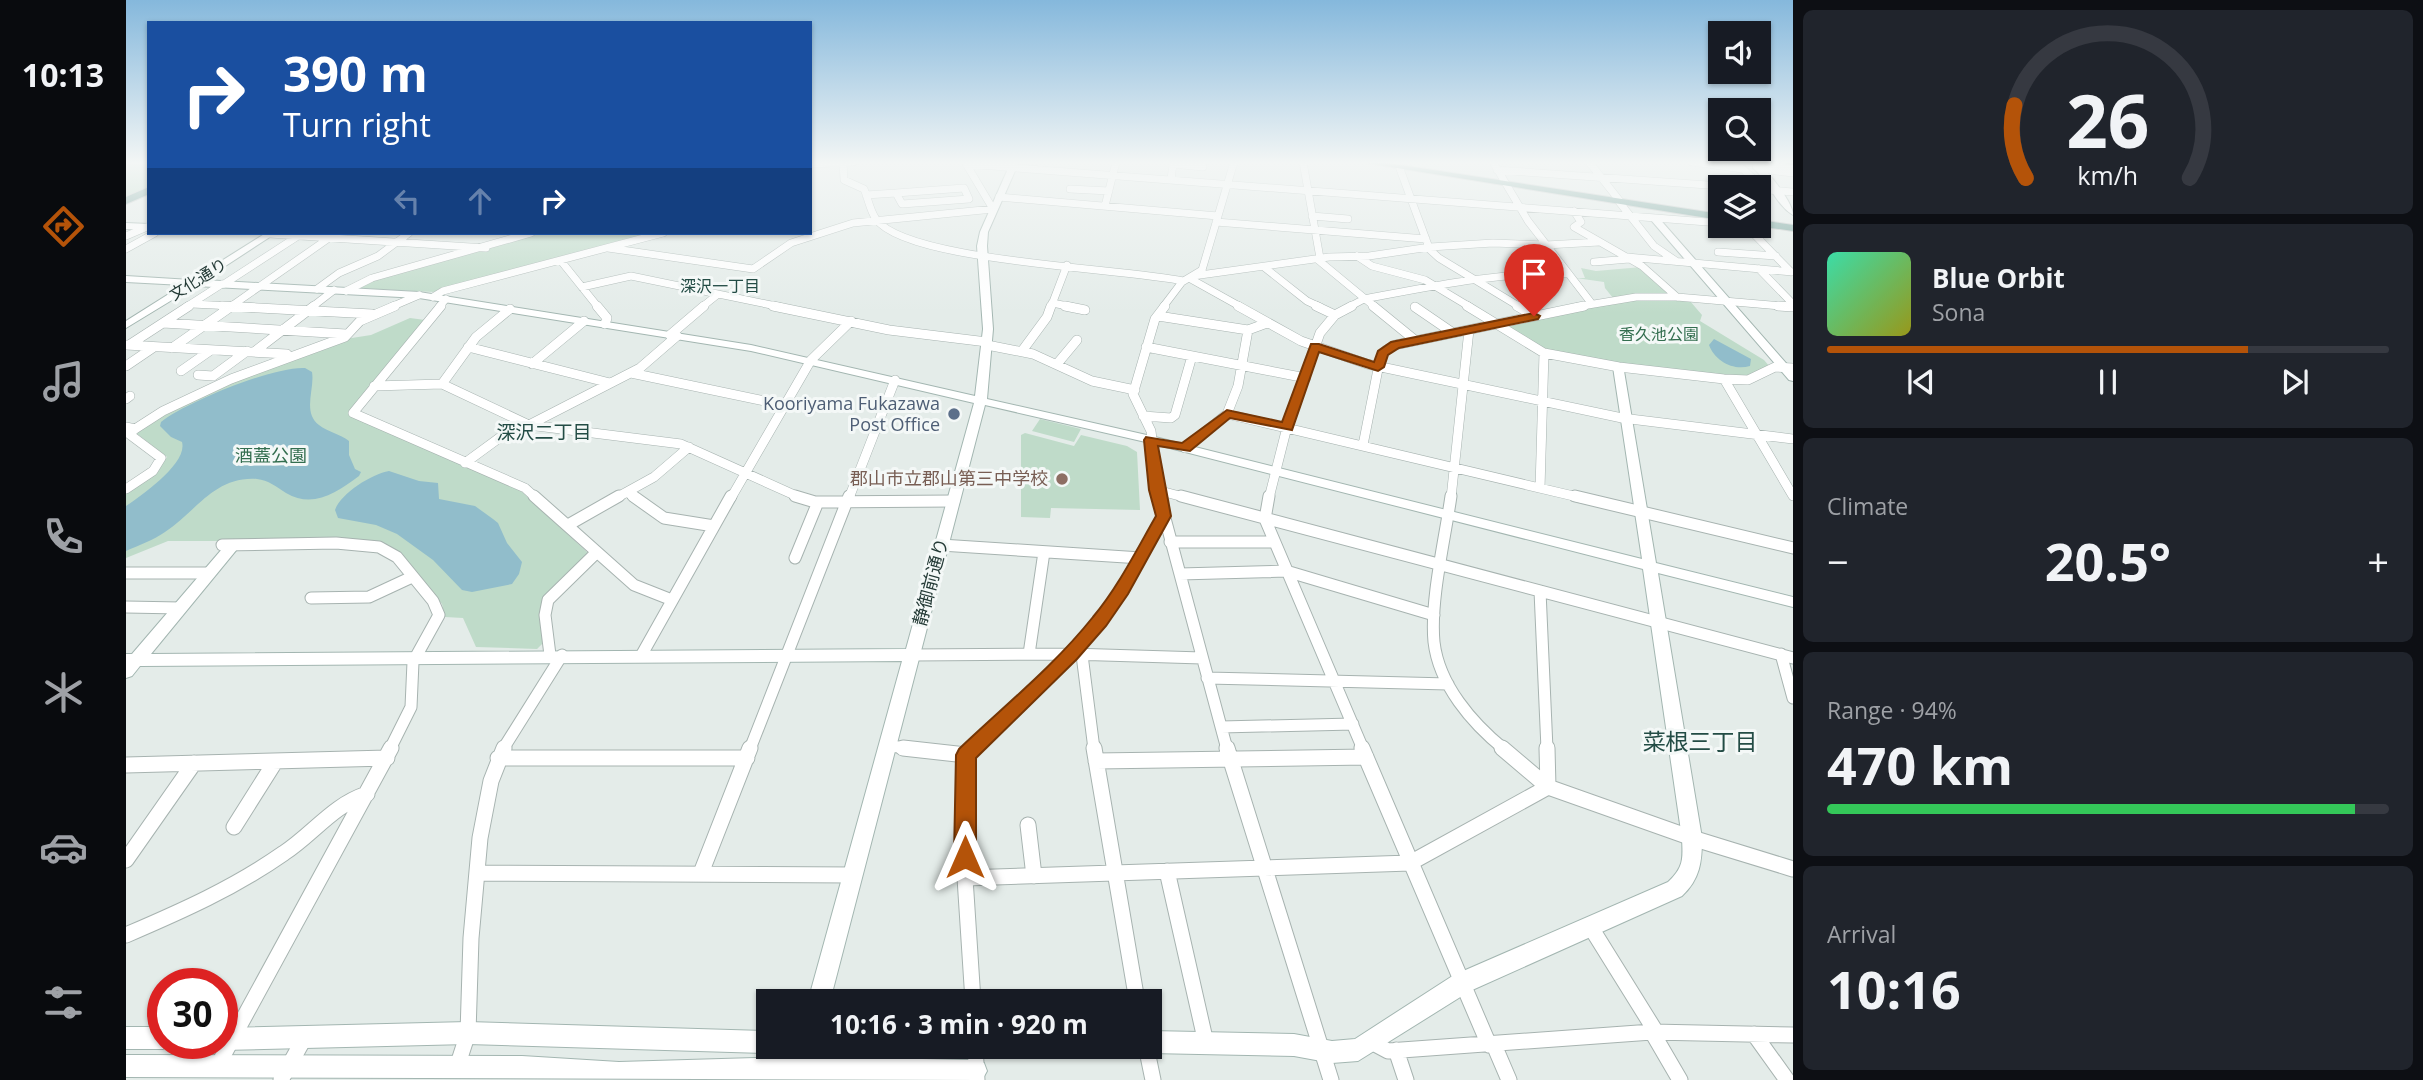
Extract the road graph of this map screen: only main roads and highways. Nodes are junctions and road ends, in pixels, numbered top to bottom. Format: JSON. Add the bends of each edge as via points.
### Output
{"nodes":[{"id":1,"x":1771,"y":224,"type":"edge"},
{"id":2,"x":1793,"y":227,"type":"edge"}],
"edges":[{"from":1,"to":2,"type":"main road"}]}
